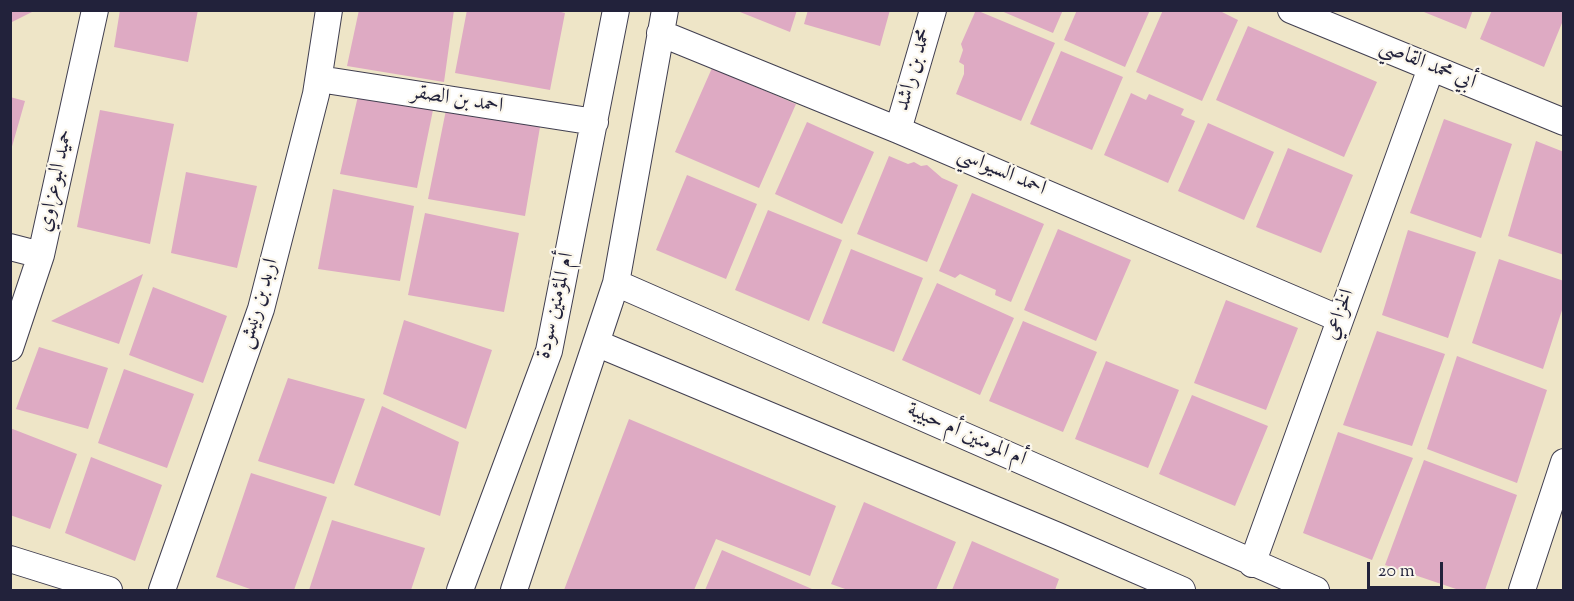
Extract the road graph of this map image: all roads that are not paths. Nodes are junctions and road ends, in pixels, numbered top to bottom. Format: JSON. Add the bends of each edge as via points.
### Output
{"nodes":[{"id":1,"x":95,"y":10,"type":"edge"},
{"id":2,"x":329,"y":10,"type":"edge"},
{"id":3,"x":616,"y":10,"type":"edge"},
{"id":4,"x":933,"y":10,"type":"edge"},
{"id":5,"x":1291,"y":10,"type":"edge"},
{"id":6,"x":662,"y":22,"type":"edge"},
{"id":7,"x":1431,"y":68,"type":"junction"},
{"id":8,"x":319,"y":79,"type":"junction"},
{"id":9,"x":594,"y":122,"type":"junction"},
{"id":10,"x":1563,"y":122,"type":"edge"},
{"id":11,"x":898,"y":129,"type":"junction"},
{"id":12,"x":10,"y":247,"type":"edge"},
{"id":13,"x":41,"y":255,"type":"junction"},
{"id":14,"x":616,"y":283,"type":"junction"},
{"id":15,"x":1340,"y":319,"type":"junction"},
{"id":16,"x":596,"y":343,"type":"junction"},
{"id":17,"x":10,"y":348,"type":"edge"},
{"id":18,"x":1563,"y":462,"type":"edge"},
{"id":19,"x":10,"y":559,"type":"edge"},
{"id":20,"x":1252,"y":564,"type":"junction"},
{"id":21,"x":109,"y":591,"type":"edge"},
{"id":22,"x":162,"y":591,"type":"edge"},
{"id":23,"x":460,"y":591,"type":"edge"},
{"id":24,"x":514,"y":591,"type":"edge"},
{"id":25,"x":1182,"y":591,"type":"edge"},
{"id":26,"x":1316,"y":591,"type":"edge"},
{"id":27,"x":1522,"y":591,"type":"edge"}],
"edges":[{"from":1,"to":13,"type":"street","name":"حميد البوعزاوي"},
{"from":2,"to":8,"type":"street","name":"اربد بن رنيش"},
{"from":3,"to":9,"type":"street","name":"أم المؤمنين سودة"},
{"from":4,"to":11,"type":"street","name":"محمد بن راشد"},
{"from":5,"to":7,"type":"street","name":"أبي محمد القاصي"},
{"from":6,"to":11,"type":"street","name":"احمد السيواسي"},
{"from":6,"to":14,"type":"street","name":"أم المؤمنين سودة"},
{"from":7,"to":10,"type":"street","name":"أبي محمد القاصي"},
{"from":7,"to":15,"type":"street","name":"الخزاعي"},
{"from":8,"to":9,"type":"street","name":"احمد بن الصقر"},
{"from":8,"to":22,"type":"street","name":"اربد بن رنيش","via":[[261,309]]},
{"from":9,"to":23,"type":"street","name":"أم المؤمنين سودة","via":[[549,351]]},
{"from":11,"to":15,"type":"street","name":"احمد السيواسي"},
{"from":12,"to":13,"type":"street"},
{"from":13,"to":17,"type":"street","name":"حميد البوعزاوي"},
{"from":14,"to":16,"type":"street","name":"أم المؤمنين سودة"},
{"from":14,"to":20,"type":"street","name":"أم المومنين أم حبيبة"},
{"from":15,"to":20,"type":"street","name":"الخزاعي"},
{"from":16,"to":24,"type":"street","name":"أم المؤمنين سودة"},
{"from":16,"to":25,"type":"street"},
{"from":18,"to":27,"type":"street"},
{"from":19,"to":21,"type":"street"},
{"from":20,"to":26,"type":"street","name":"أم المومنين أم حبيبة"}]}
